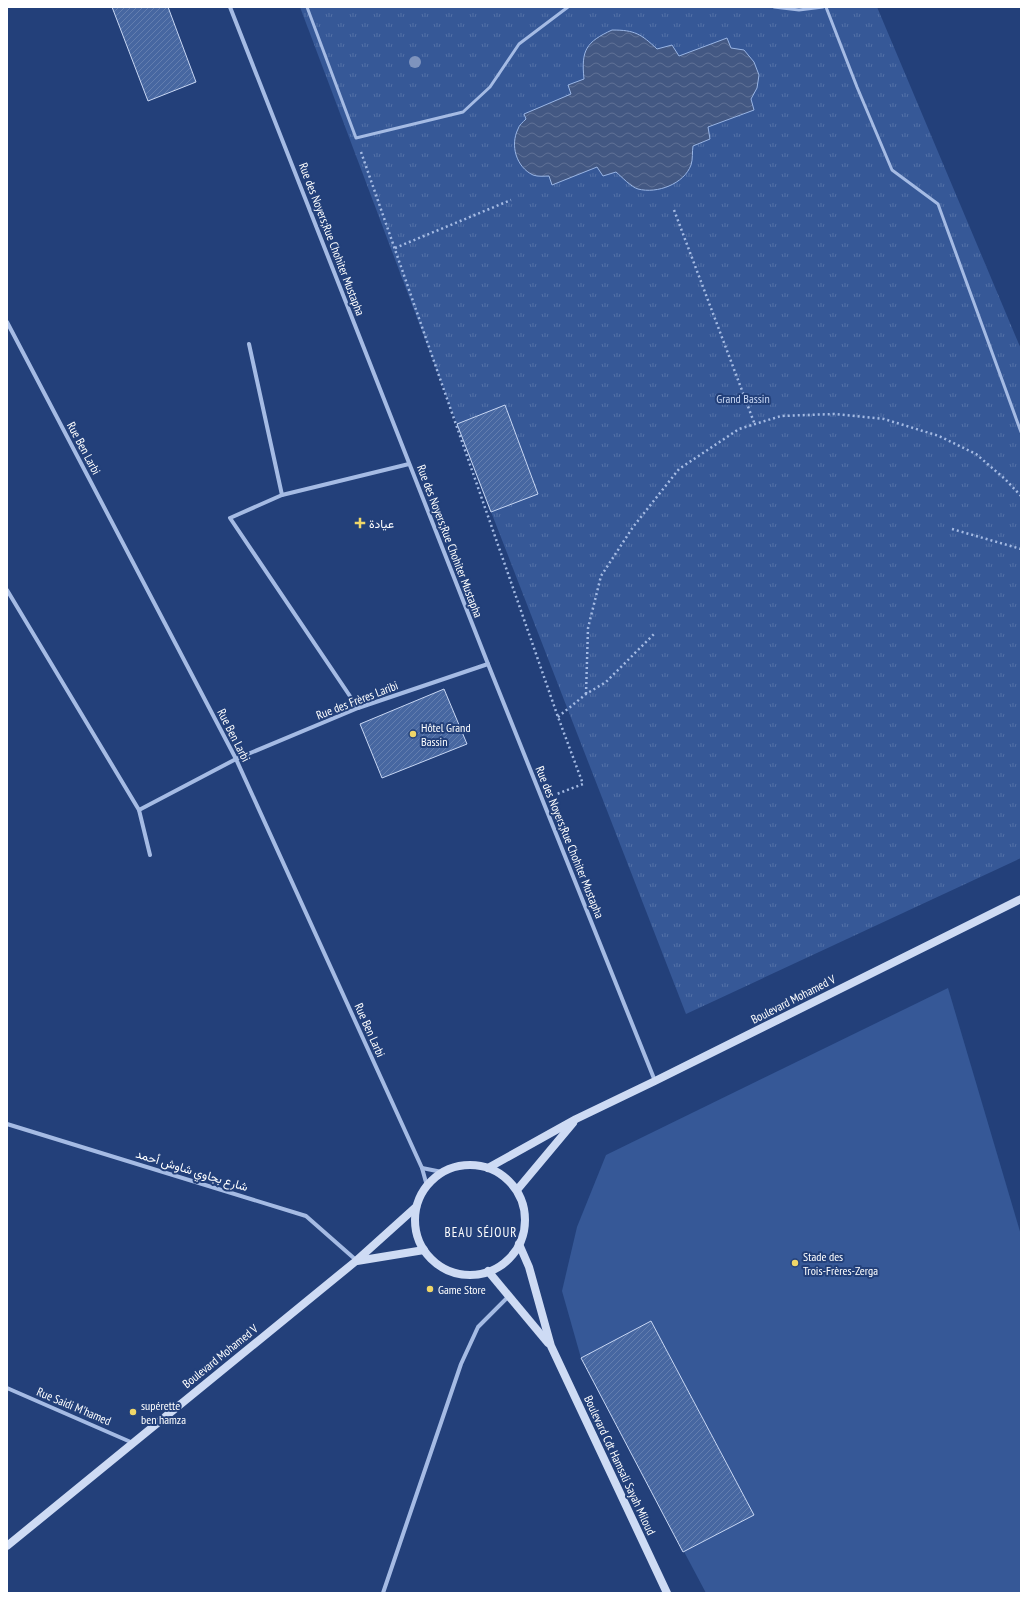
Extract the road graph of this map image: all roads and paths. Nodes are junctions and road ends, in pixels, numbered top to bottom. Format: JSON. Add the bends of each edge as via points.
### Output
{"nodes":[{"id":1,"x":230,"y":7,"type":"edge"},
{"id":2,"x":307,"y":7,"type":"edge"},
{"id":3,"x":568,"y":7,"type":"edge"},
{"id":4,"x":774,"y":7,"type":"edge"},
{"id":5,"x":824,"y":7,"type":"edge"},
{"id":6,"x":356,"y":138,"type":"junction"},
{"id":7,"x":511,"y":200,"type":"dead end"},
{"id":8,"x":674,"y":210,"type":"dead end"},
{"id":9,"x":395,"y":248,"type":"junction"},
{"id":10,"x":7,"y":322,"type":"edge"},
{"id":11,"x":249,"y":344,"type":"dead end"},
{"id":12,"x":755,"y":424,"type":"junction"},
{"id":13,"x":1021,"y":432,"type":"edge"},
{"id":14,"x":409,"y":464,"type":"junction"},
{"id":15,"x":282,"y":495,"type":"junction"},
{"id":16,"x":1021,"y":496,"type":"edge"},
{"id":17,"x":952,"y":529,"type":"dead end"},
{"id":18,"x":1021,"y":548,"type":"edge"},
{"id":19,"x":7,"y":590,"type":"edge"},
{"id":20,"x":656,"y":633,"type":"dead end"},
{"id":21,"x":488,"y":664,"type":"junction"},
{"id":22,"x":586,"y":694,"type":"junction"},
{"id":23,"x":358,"y":708,"type":"junction"},
{"id":24,"x":558,"y":717,"type":"junction"},
{"id":25,"x":236,"y":759,"type":"junction"},
{"id":26,"x":542,"y":799,"type":"junction"},
{"id":27,"x":139,"y":810,"type":"junction"},
{"id":28,"x":150,"y":855,"type":"dead end"},
{"id":29,"x":1021,"y":898,"type":"edge"},
{"id":30,"x":655,"y":1081,"type":"junction"},
{"id":31,"x":576,"y":1119,"type":"junction"},
{"id":32,"x":7,"y":1124,"type":"edge"},
{"id":33,"x":422,"y":1168,"type":"junction"},
{"id":34,"x":488,"y":1168,"type":"junction"},
{"id":35,"x":442,"y":1172,"type":"junction"},
{"id":36,"x":427,"y":1186,"type":"junction"},
{"id":37,"x":517,"y":1190,"type":"junction"},
{"id":38,"x":416,"y":1207,"type":"junction"},
{"id":39,"x":519,"y":1244,"type":"junction"},
{"id":40,"x":424,"y":1250,"type":"junction"},
{"id":41,"x":356,"y":1261,"type":"junction"},
{"id":42,"x":488,"y":1271,"type":"junction"},
{"id":43,"x":509,"y":1296,"type":"junction"},
{"id":44,"x":551,"y":1346,"type":"junction"},
{"id":45,"x":7,"y":1388,"type":"edge"},
{"id":46,"x":133,"y":1443,"type":"junction"},
{"id":47,"x":7,"y":1546,"type":"edge"},
{"id":48,"x":383,"y":1593,"type":"edge"},
{"id":49,"x":667,"y":1593,"type":"edge"}],
"edges":[{"from":1,"to":14,"type":"street","name":"Rue des Noyers;Rue Chohiter Mustapha"},
{"from":2,"to":6,"type":"lane"},
{"from":3,"to":6,"type":"lane","via":[[519,44],[490,87],[463,112]]},
{"from":4,"to":5,"type":"lane","via":[[799,10]]},
{"from":5,"to":13,"type":"lane","via":[[892,170],[938,204]]},
{"from":6,"to":9,"type":"path"},
{"from":7,"to":9,"type":"path"},
{"from":8,"to":12,"type":"path"},
{"from":9,"to":24,"type":"path"},
{"from":10,"to":25,"type":"street","name":"Rue Ben Larbi"},
{"from":11,"to":15,"type":"street"},
{"from":12,"to":16,"type":"path","via":[[781,416],[834,414],[884,419],[939,436],[976,454],[1006,479]]},
{"from":12,"to":22,"type":"path","via":[[739,429],[679,468],[633,526],[601,576],[588,628]]},
{"from":14,"to":15,"type":"street"},
{"from":14,"to":21,"type":"street","name":"Rue des Noyers;Rue Chohiter Mustapha"},
{"from":15,"to":23,"type":"street","via":[[230,518]]},
{"from":17,"to":18,"type":"path"},
{"from":19,"to":27,"type":"street"},
{"from":20,"to":22,"type":"path","via":[[606,682]]},
{"from":21,"to":23,"type":"street","name":"Rue des Frères Laribi"},
{"from":21,"to":26,"type":"street","name":"Rue des Noyers;Rue Chohiter Mustapha"},
{"from":22,"to":24,"type":"path"},
{"from":23,"to":25,"type":"street","name":"Rue des Frères Laribi"},
{"from":24,"to":26,"type":"path","via":[[583,784]]},
{"from":25,"to":27,"type":"street","name":"Rue des Frères Laribi"},
{"from":25,"to":33,"type":"street","name":"Rue Ben Larbi"},
{"from":26,"to":30,"type":"street","name":"Rue des Noyers;Rue Chohiter Mustapha"},
{"from":27,"to":28,"type":"street"},
{"from":29,"to":30,"type":"main road","name":"Boulevard Mohamed V"},
{"from":30,"to":31,"type":"main road","name":"Boulevard Mohamed V"},
{"from":31,"to":34,"type":"main road","name":"Boulevard Mohamed V"},
{"from":31,"to":37,"type":"main road","name":"Boulevard Mohamed V"},
{"from":32,"to":41,"type":"street","name":"شارع بجاوي شاوش أحمد","via":[[306,1216]]},
{"from":33,"to":35,"type":"street"},
{"from":33,"to":36,"type":"street","name":"Rue Ben Larbi"},
{"from":34,"to":35,"type":"main road","via":[[473,1165]]},
{"from":34,"to":37,"type":"main road","via":[[504,1177]]},
{"from":35,"to":36,"type":"main road"},
{"from":36,"to":38,"type":"main road"},
{"from":37,"to":39,"type":"main road","via":[[523,1203],[525,1217],[524,1231]]},
{"from":38,"to":40,"type":"main road","via":[[415,1222]]},
{"from":38,"to":41,"type":"main road","name":"Boulevard Mohamed V"},
{"from":39,"to":42,"type":"main road","via":[[506,1261]]},
{"from":39,"to":44,"type":"main road","via":[[529,1267]]},
{"from":40,"to":41,"type":"main road"},
{"from":40,"to":42,"type":"main road","via":[[437,1263],[452,1272],[471,1275]]},
{"from":41,"to":46,"type":"main road","name":"Boulevard Mohamed V"},
{"from":42,"to":43,"type":"main road"},
{"from":43,"to":44,"type":"main road"},
{"from":43,"to":48,"type":"street","via":[[478,1327],[461,1364]]},
{"from":44,"to":49,"type":"main road","name":"Boulevard Cdt Hamsali Sayah Miloud"},
{"from":45,"to":46,"type":"street","name":"Rue Saidi M'hamed"},
{"from":46,"to":47,"type":"main road","name":"Boulevard Mohamed V"}]}
